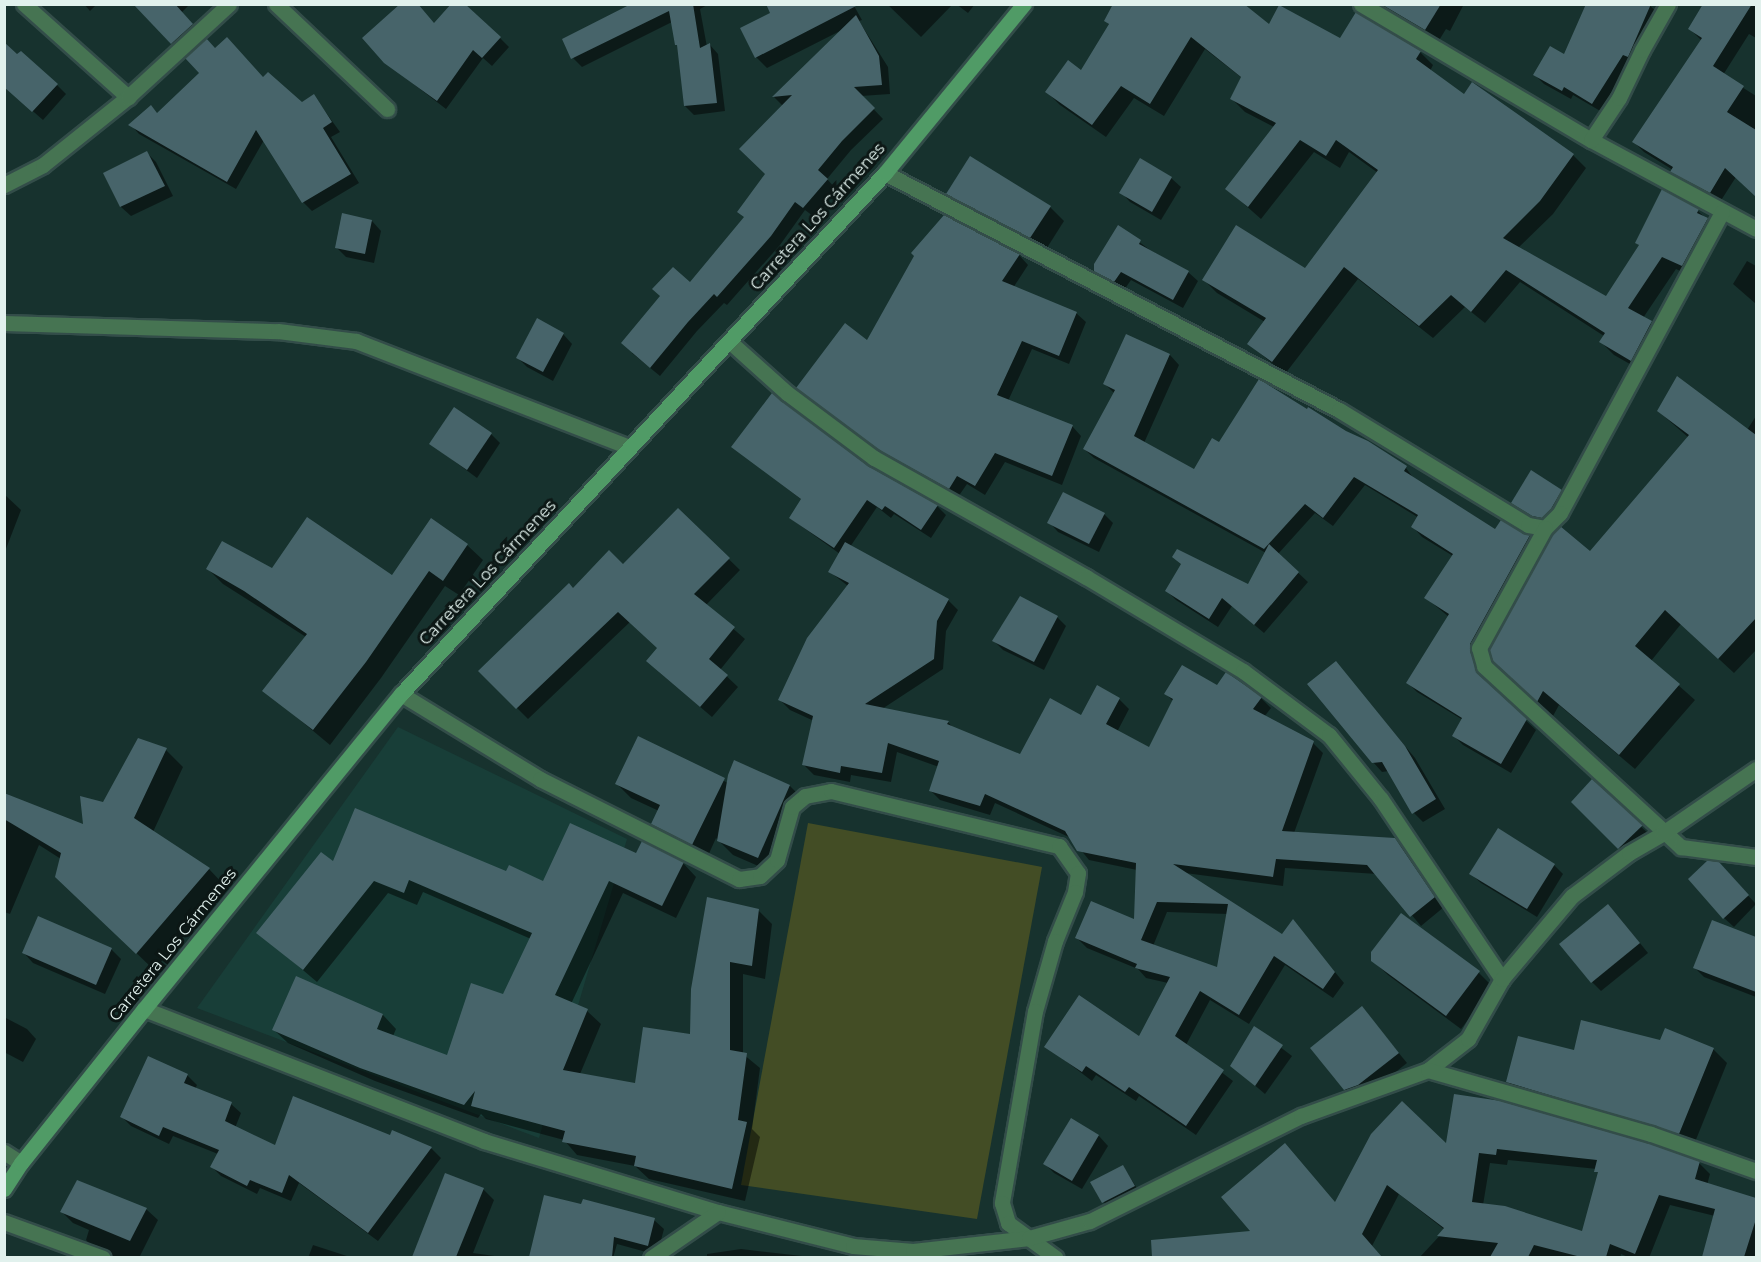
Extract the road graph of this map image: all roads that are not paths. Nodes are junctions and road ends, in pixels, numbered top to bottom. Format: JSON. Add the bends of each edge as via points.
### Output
{"nodes":[{"id":1,"x":24,"y":4,"type":"edge"},
{"id":2,"x":229,"y":4,"type":"edge"},
{"id":3,"x":276,"y":4,"type":"edge"},
{"id":4,"x":1024,"y":4,"type":"edge"},
{"id":5,"x":1362,"y":4,"type":"edge"},
{"id":6,"x":1668,"y":4,"type":"edge"},
{"id":7,"x":128,"y":97,"type":"junction"},
{"id":8,"x":387,"y":109,"type":"dead end"},
{"id":9,"x":1591,"y":140,"type":"junction"},
{"id":10,"x":885,"y":173,"type":"junction"},
{"id":11,"x":4,"y":185,"type":"edge"},
{"id":12,"x":1722,"y":212,"type":"junction"},
{"id":13,"x":1756,"y":229,"type":"edge"},
{"id":14,"x":4,"y":323,"type":"edge"},
{"id":15,"x":729,"y":341,"type":"junction"},
{"id":16,"x":629,"y":447,"type":"junction"},
{"id":17,"x":1545,"y":528,"type":"junction"},
{"id":18,"x":401,"y":694,"type":"junction"},
{"id":19,"x":1756,"y":769,"type":"edge"},
{"id":20,"x":1663,"y":833,"type":"junction"},
{"id":21,"x":1756,"y":857,"type":"edge"},
{"id":22,"x":1502,"y":979,"type":"junction"},
{"id":23,"x":144,"y":1009,"type":"junction"},
{"id":24,"x":1428,"y":1070,"type":"junction"},
{"id":25,"x":4,"y":1152,"type":"edge"},
{"id":26,"x":21,"y":1163,"type":"junction"},
{"id":27,"x":1756,"y":1171,"type":"edge"},
{"id":28,"x":4,"y":1189,"type":"edge"},
{"id":29,"x":718,"y":1212,"type":"junction"},
{"id":30,"x":4,"y":1222,"type":"edge"},
{"id":31,"x":1029,"y":1238,"type":"junction"},
{"id":32,"x":103,"y":1257,"type":"edge"},
{"id":33,"x":651,"y":1257,"type":"edge"},
{"id":34,"x":1056,"y":1257,"type":"edge"}],
"edges":[{"from":1,"to":7,"type":"street"},
{"from":2,"to":7,"type":"street"},
{"from":3,"to":8,"type":"street"},
{"from":4,"to":10,"type":"main road","name":"Carretera Los Cármenes"},
{"from":5,"to":9,"type":"street"},
{"from":6,"to":9,"type":"street","via":[[1620,98]]},
{"from":7,"to":11,"type":"street","via":[[43,165]]},
{"from":9,"to":12,"type":"street"},
{"from":10,"to":15,"type":"main road","name":"Carretera Los Cármenes"},
{"from":10,"to":17,"type":"street","via":[[1339,410],[1528,525]]},
{"from":12,"to":13,"type":"street"},
{"from":12,"to":17,"type":"street","via":[[1560,513]]},
{"from":14,"to":16,"type":"street","via":[[278,332],[356,341]]},
{"from":15,"to":16,"type":"main road","name":"Carretera Los Cármenes"},
{"from":15,"to":22,"type":"street","via":[[787,393],[874,458],[1243,671],[1329,735],[1382,799]]},
{"from":16,"to":18,"type":"main road","name":"Carretera Los Cármenes"},
{"from":17,"to":20,"type":"street","via":[[1484,636],[1479,648],[1484,666]]},
{"from":18,"to":23,"type":"main road","name":"Carretera Los Cármenes"},
{"from":18,"to":31,"type":"street","via":[[540,779],[739,879],[760,876],[777,860],[792,807],[805,796],[831,791],[1059,846],[1078,873],[1075,892],[1054,940],[1035,1011],[1002,1203],[1008,1223]]},
{"from":19,"to":20,"type":"street"},
{"from":20,"to":21,"type":"street","via":[[1681,847]]},
{"from":20,"to":22,"type":"street","via":[[1572,896]]},
{"from":22,"to":24,"type":"street","via":[[1468,1039]]},
{"from":23,"to":26,"type":"main road","name":"Carretera Los Cármenes"},
{"from":23,"to":29,"type":"street","via":[[484,1141]]},
{"from":24,"to":27,"type":"street","via":[[1651,1134]]},
{"from":24,"to":31,"type":"street","via":[[1301,1116],[1090,1221]]},
{"from":25,"to":26,"type":"street"},
{"from":26,"to":28,"type":"main road","name":"Carretera Los Cármenes"},
{"from":29,"to":31,"type":"street","via":[[853,1246],[913,1251]]},
{"from":29,"to":33,"type":"street"},
{"from":30,"to":32,"type":"street"},
{"from":31,"to":34,"type":"street"}]}
